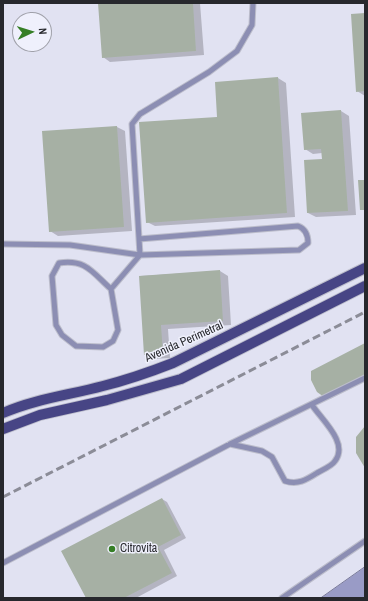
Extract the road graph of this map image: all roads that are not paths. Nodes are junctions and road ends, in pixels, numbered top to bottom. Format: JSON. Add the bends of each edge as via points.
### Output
{"nodes":[{"id":1,"x":254,"y":3,"type":"edge"},
{"id":2,"x":139,"y":239,"type":"junction"},
{"id":3,"x":3,"y":244,"type":"edge"},
{"id":4,"x":140,"y":255,"type":"junction"},
{"id":5,"x":365,"y":268,"type":"edge"},
{"id":6,"x":365,"y":286,"type":"edge"},
{"id":7,"x":111,"y":289,"type":"junction"},
{"id":8,"x":365,"y":378,"type":"edge"},
{"id":9,"x":312,"y":405,"type":"junction"},
{"id":10,"x":3,"y":413,"type":"edge"},
{"id":11,"x":3,"y":429,"type":"edge"},
{"id":12,"x":230,"y":444,"type":"junction"},
{"id":13,"x":365,"y":541,"type":"edge"},
{"id":14,"x":3,"y":563,"type":"edge"},
{"id":15,"x":282,"y":598,"type":"edge"}],
"edges":[{"from":1,"to":2,"type":"lane","via":[[252,25],[237,51],[209,72],[140,114],[132,124]]},
{"from":2,"to":4,"type":"lane"},
{"from":2,"to":4,"type":"lane","via":[[298,226],[308,235],[308,243],[299,250]]},
{"from":3,"to":4,"type":"lane","via":[[70,245]]},
{"from":4,"to":7,"type":"lane"},
{"from":5,"to":10,"type":"main road","name":"Avenida Perimetral","via":[[173,363],[142,375],[27,404]]},
{"from":6,"to":11,"type":"main road","via":[[181,379],[107,400],[40,415]]},
{"from":7,"to":7,"type":"lane","via":[[118,330],[113,341],[103,347],[76,346],[62,335],[56,325],[52,276],[59,263],[73,261],[83,264]]},
{"from":8,"to":9,"type":"lane"},
{"from":9,"to":12,"type":"lane"},
{"from":9,"to":12,"type":"lane","via":[[339,442],[340,451],[335,462],[302,482],[285,481],[272,457],[262,451]]},
{"from":12,"to":14,"type":"lane"},
{"from":13,"to":15,"type":"lane"}]}
